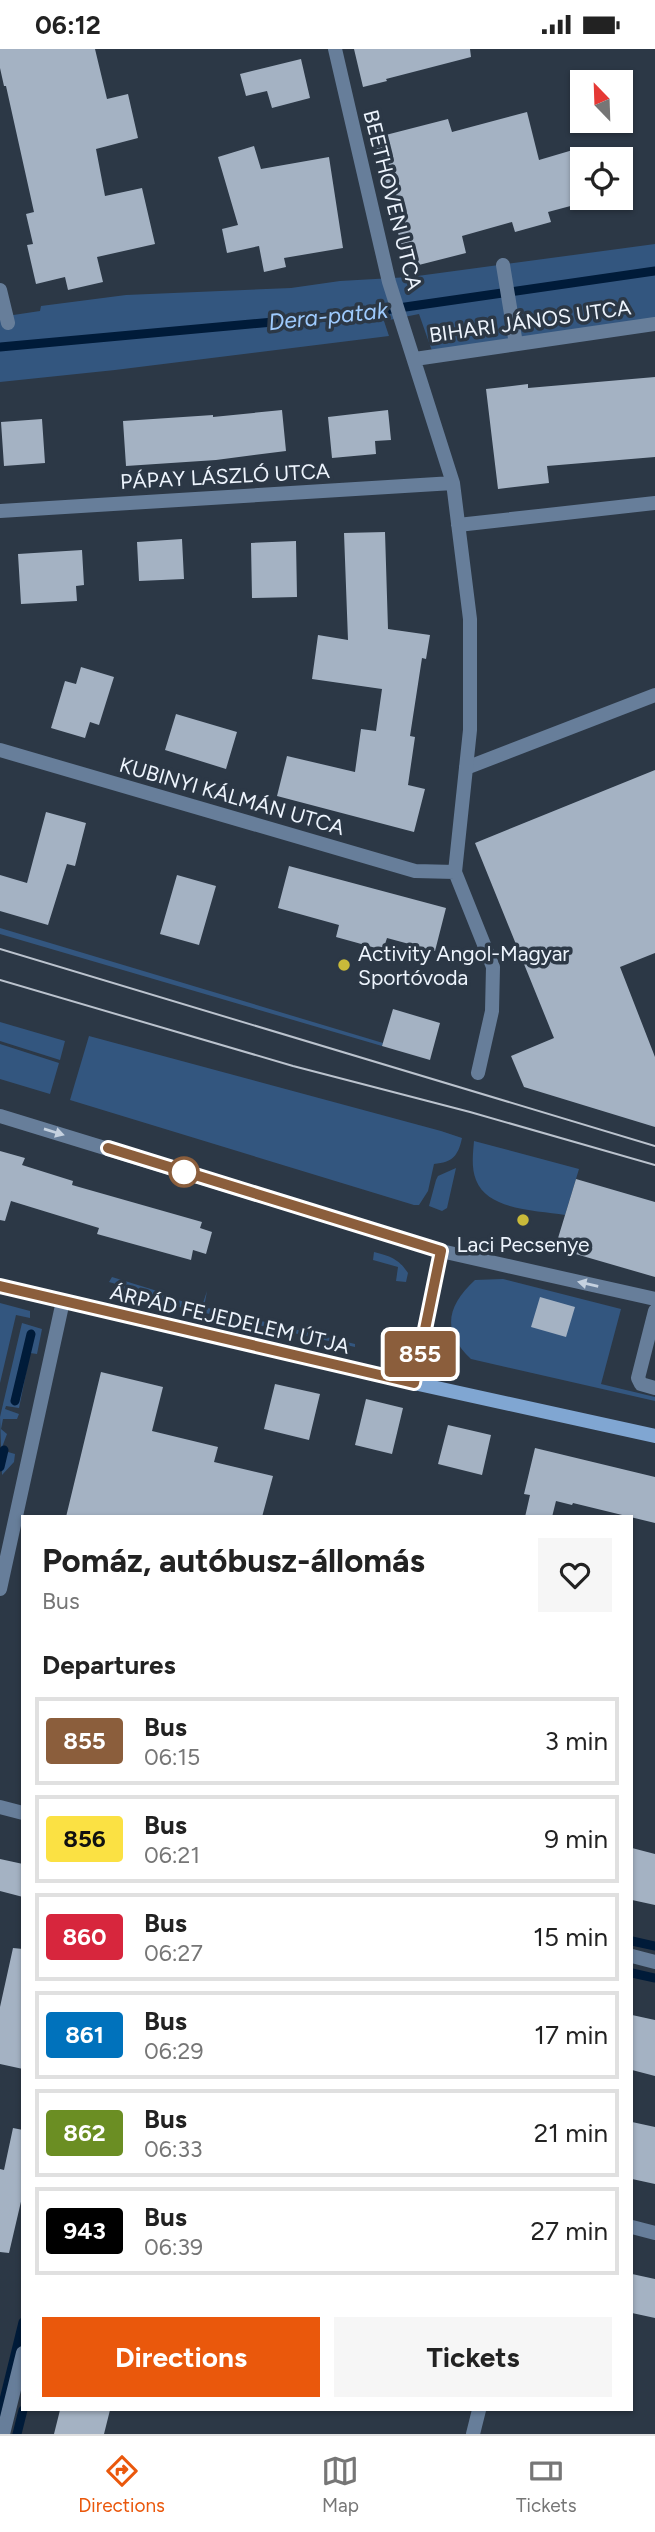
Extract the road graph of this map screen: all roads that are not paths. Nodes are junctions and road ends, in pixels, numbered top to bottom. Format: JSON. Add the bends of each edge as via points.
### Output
{"nodes":[{"id":1,"x":335,"y":49,"type":"edge"},
{"id":2,"x":503,"y":265,"type":"dead end"},
{"id":3,"x":0,"y":290,"type":"edge"},
{"id":4,"x":8,"y":323,"type":"dead end"},
{"id":5,"x":655,"y":324,"type":"edge"},
{"id":6,"x":516,"y":344,"type":"junction"},
{"id":7,"x":415,"y":359,"type":"junction"},
{"id":8,"x":453,"y":483,"type":"junction"},
{"id":9,"x":655,"y":503,"type":"edge"},
{"id":10,"x":0,"y":511,"type":"edge"},
{"id":11,"x":458,"y":525,"type":"junction"},
{"id":12,"x":655,"y":695,"type":"edge"},
{"id":13,"x":0,"y":750,"type":"edge"},
{"id":14,"x":466,"y":768,"type":"junction"},
{"id":15,"x":455,"y":872,"type":"junction"},
{"id":16,"x":478,"y":1073,"type":"dead end"},
{"id":17,"x":0,"y":1116,"type":"edge"},
{"id":18,"x":441,"y":1251,"type":"junction"},
{"id":19,"x":0,"y":1286,"type":"edge"},
{"id":20,"x":655,"y":1299,"type":"edge"},
{"id":21,"x":64,"y":1301,"type":"junction"},
{"id":22,"x":655,"y":1311,"type":"edge"},
{"id":23,"x":414,"y":1383,"type":"junction"},
{"id":24,"x":655,"y":1388,"type":"edge"},
{"id":25,"x":655,"y":1436,"type":"edge"},
{"id":26,"x":0,"y":1589,"type":"edge"},
{"id":27,"x":0,"y":1807,"type":"edge"},
{"id":28,"x":21,"y":1812,"type":"edge"},
{"id":29,"x":633,"y":1956,"type":"edge"},
{"id":30,"x":655,"y":1962,"type":"edge"},
{"id":31,"x":633,"y":2227,"type":"edge"},
{"id":32,"x":655,"y":2233,"type":"edge"},
{"id":33,"x":21,"y":2361,"type":"edge"},
{"id":34,"x":479,"y":2411,"type":"edge"},
{"id":35,"x":3,"y":2434,"type":"edge"},
{"id":36,"x":473,"y":2434,"type":"edge"}],
"edges":[{"from":1,"to":7,"type":"street","name":"BEETHOVEN UTCA","via":[[393,294]]},
{"from":2,"to":6,"type":"street"},
{"from":3,"to":4,"type":"street"},
{"from":5,"to":6,"type":"street","name":"BIHARI JÁNOS UTCA"},
{"from":6,"to":7,"type":"street","name":"BIHARI JÁNOS UTCA"},
{"from":7,"to":8,"type":"street","name":"BIHARI JÁNOS UTCA"},
{"from":8,"to":10,"type":"street","name":"PÁPAY LÁSZLÓ UTCA"},
{"from":8,"to":11,"type":"street","name":"BIHARI JÁNOS UTCA"},
{"from":9,"to":11,"type":"street"},
{"from":11,"to":14,"type":"street","name":"BIHARI JÁNOS UTCA","via":[[470,619]]},
{"from":12,"to":14,"type":"street"},
{"from":13,"to":15,"type":"street","name":"KUBINYI KÁLMÁN UTCA","via":[[415,871]]},
{"from":14,"to":15,"type":"street","name":"BIHARI JÁNOS UTCA"},
{"from":15,"to":16,"type":"street","name":"BIHARI JÁNOS UTCA","via":[[493,967],[492,1011]]},
{"from":17,"to":18,"type":"street","one_way":true},
{"from":20,"to":18,"type":"street","one_way":true},
{"from":18,"to":23,"type":"street"},
{"from":19,"to":21,"type":"main road","name":"ÁRPÁD FEJEDELEM ÚTJA"},
{"from":21,"to":23,"type":"main road","name":"ÁRPÁD FEJEDELEM ÚTJA"},
{"from":21,"to":26,"type":"street"},
{"from":22,"to":24,"type":"street","via":[[638,1378],[641,1384]]},
{"from":23,"to":25,"type":"main road","name":"ÁRPÁD FEJEDELEM ÚTJA"},
{"from":27,"to":28,"type":"street"},
{"from":29,"to":30,"type":"street"},
{"from":31,"to":32,"type":"street"},
{"from":33,"to":35,"type":"street"},
{"from":34,"to":36,"type":"street"}]}
